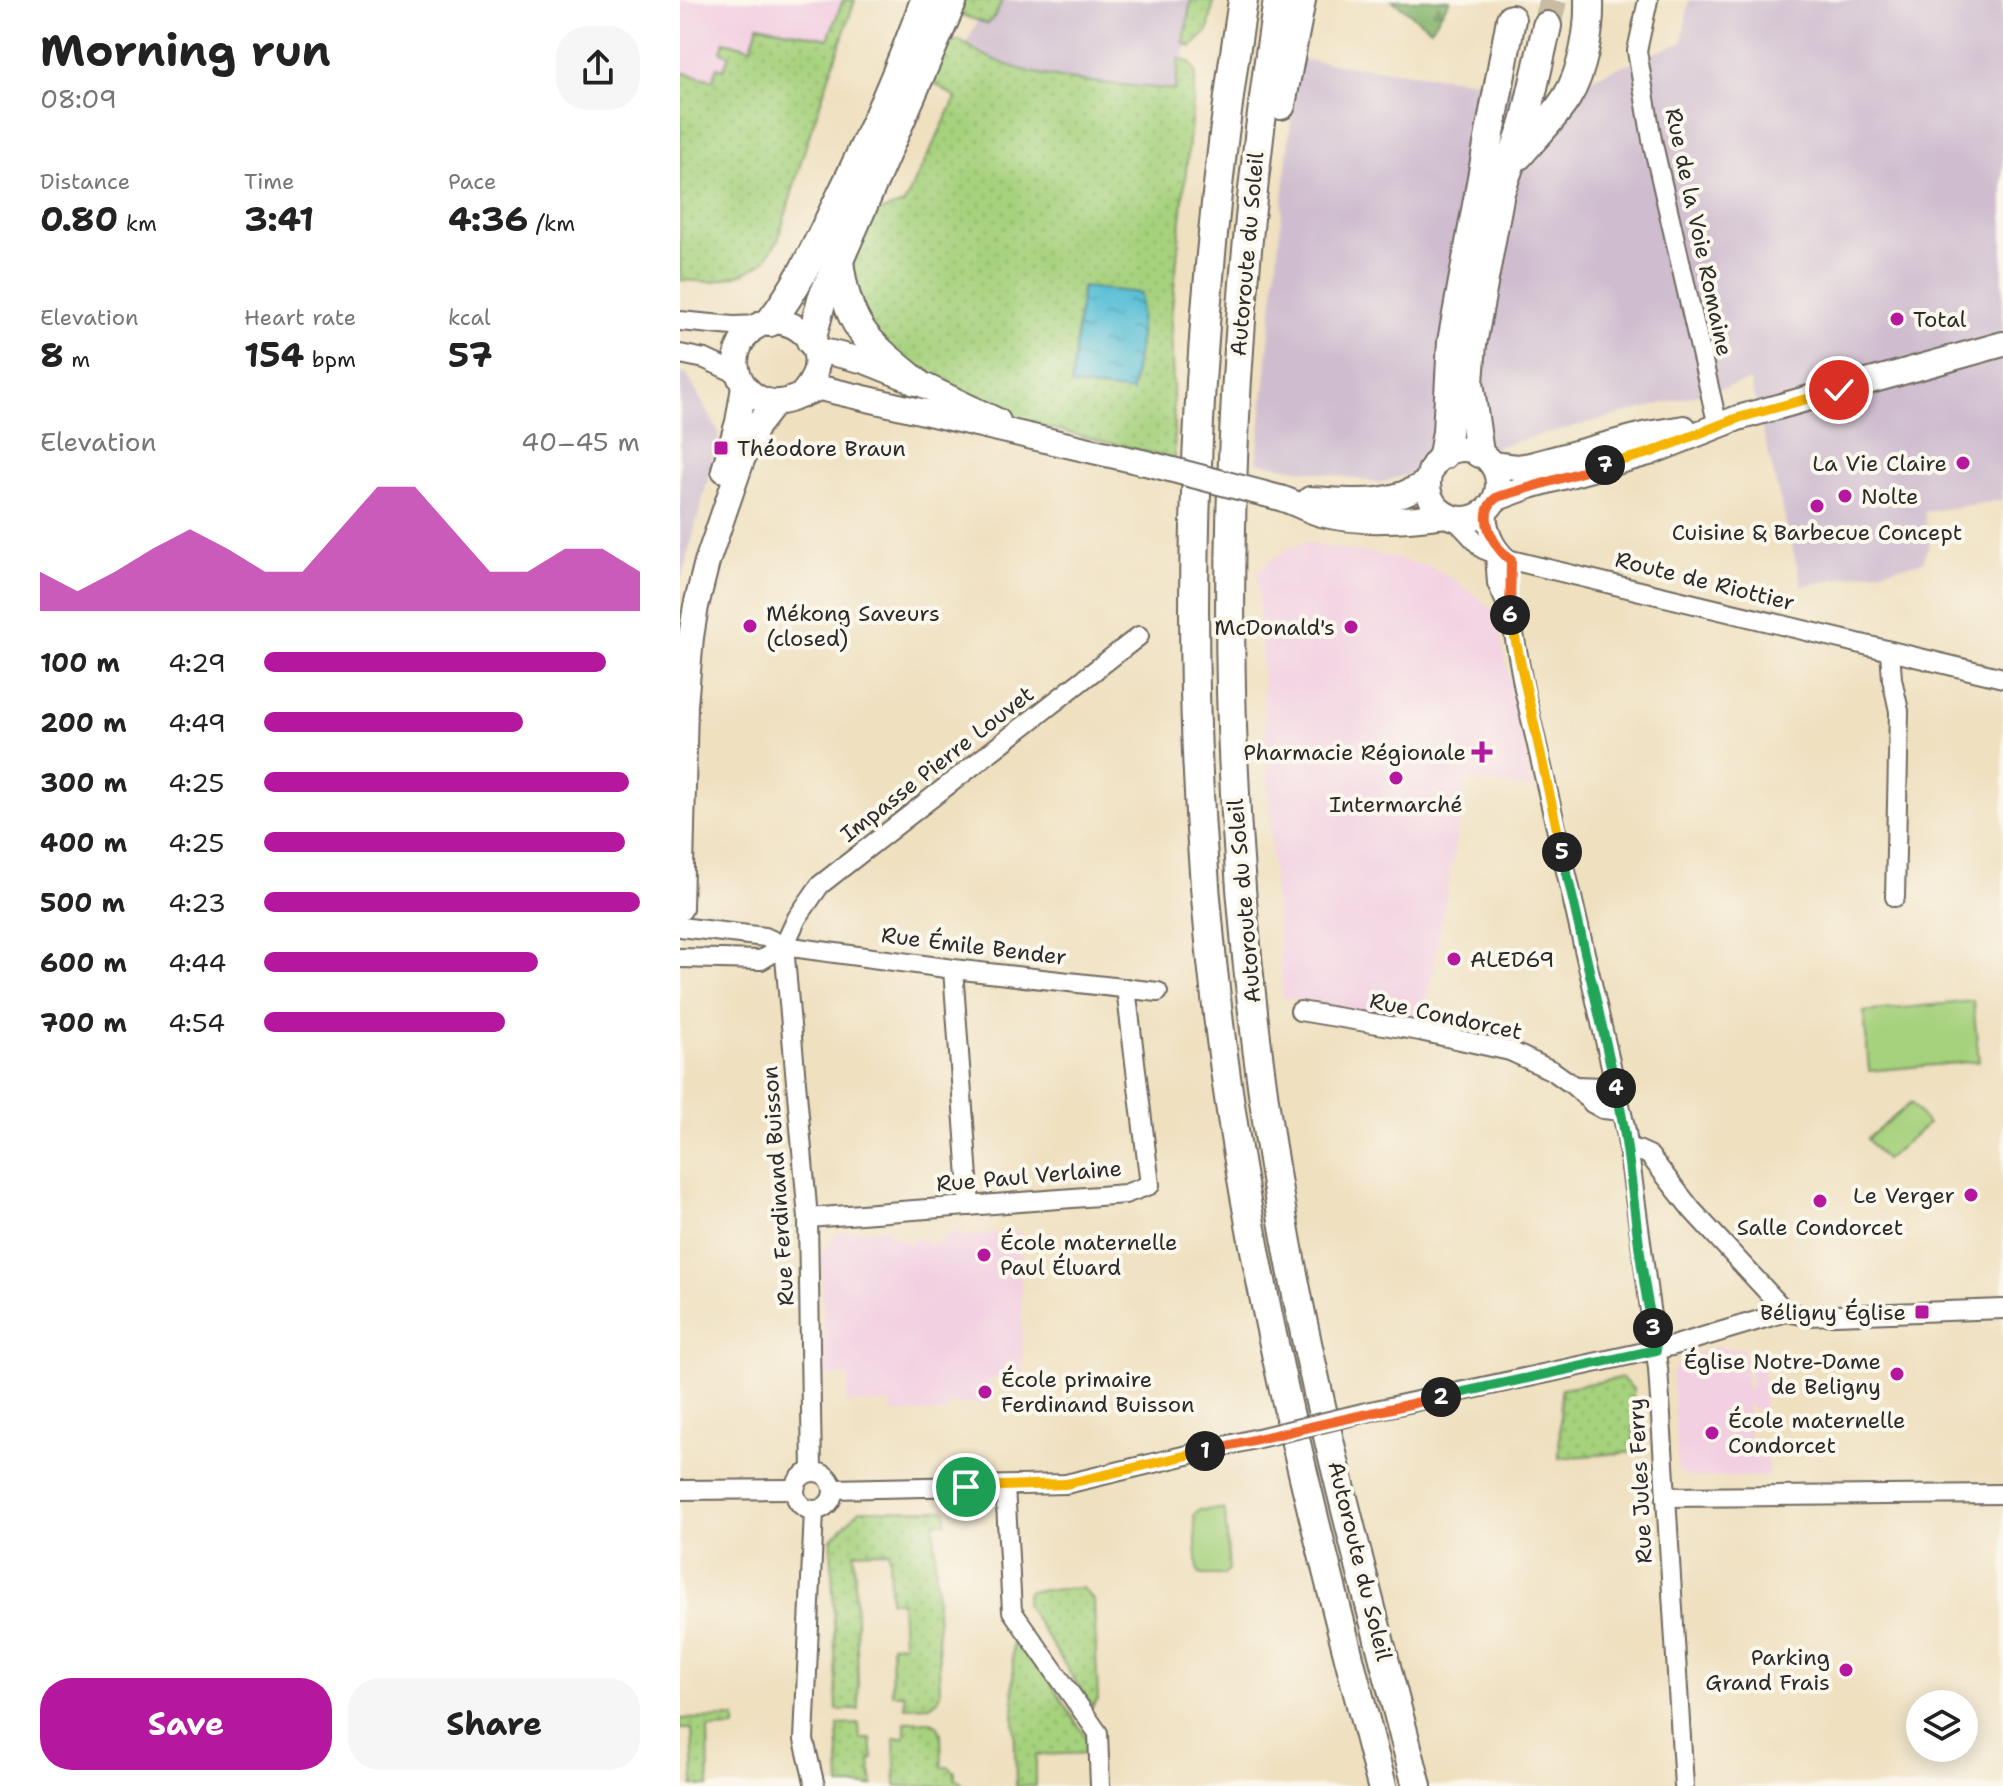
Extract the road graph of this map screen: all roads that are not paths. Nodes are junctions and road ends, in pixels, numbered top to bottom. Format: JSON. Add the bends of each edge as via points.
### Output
{"nodes":[{"id":1,"x":925,"y":0,"type":"edge"},
{"id":2,"x":953,"y":0,"type":"edge"},
{"id":3,"x":1226,"y":0,"type":"edge"},
{"id":4,"x":1243,"y":0,"type":"edge"},
{"id":5,"x":1278,"y":0,"type":"edge"},
{"id":6,"x":1301,"y":0,"type":"edge"},
{"id":7,"x":1589,"y":0,"type":"edge"},
{"id":8,"x":1648,"y":0,"type":"edge"},
{"id":9,"x":1511,"y":19,"type":"dead end"},
{"id":10,"x":1547,"y":26,"type":"tunnel mouth"},
{"id":11,"x":1506,"y":172,"type":"junction"},
{"id":12,"x":839,"y":261,"type":"junction"},
{"id":13,"x":680,"y":321,"type":"edge"},
{"id":14,"x":766,"y":323,"type":"junction"},
{"id":15,"x":2003,"y":344,"type":"edge"},
{"id":16,"x":813,"y":345,"type":"junction"},
{"id":17,"x":680,"y":354,"type":"edge"},
{"id":18,"x":741,"y":380,"type":"junction"},
{"id":19,"x":915,"y":381,"type":"junction"},
{"id":20,"x":803,"y":393,"type":"junction"},
{"id":21,"x":775,"y":403,"type":"junction"},
{"id":22,"x":1727,"y":420,"type":"junction"},
{"id":23,"x":1023,"y":434,"type":"junction"},
{"id":24,"x":1232,"y":434,"type":"junction"},
{"id":25,"x":1443,"y":455,"type":"junction"},
{"id":26,"x":1486,"y":458,"type":"junction"},
{"id":27,"x":1427,"y":482,"type":"junction"},
{"id":28,"x":1281,"y":498,"type":"junction"},
{"id":29,"x":1491,"y":504,"type":"junction"},
{"id":30,"x":1450,"y":517,"type":"junction"},
{"id":31,"x":1504,"y":558,"type":"junction"},
{"id":32,"x":1196,"y":611,"type":"junction"},
{"id":33,"x":680,"y":622,"type":"edge"},
{"id":34,"x":1139,"y":636,"type":"dead end"},
{"id":35,"x":1890,"y":651,"type":"junction"},
{"id":36,"x":2003,"y":678,"type":"edge"},
{"id":37,"x":1895,"y":897,"type":"dead end"},
{"id":38,"x":680,"y":908,"type":"edge"},
{"id":39,"x":680,"y":927,"type":"edge"},
{"id":40,"x":784,"y":946,"type":"junction"},
{"id":41,"x":680,"y":958,"type":"edge"},
{"id":42,"x":953,"y":969,"type":"junction"},
{"id":43,"x":1126,"y":988,"type":"junction"},
{"id":44,"x":1158,"y":992,"type":"dead end"},
{"id":45,"x":1300,"y":1011,"type":"dead end"},
{"id":46,"x":1619,"y":1101,"type":"junction"},
{"id":47,"x":1628,"y":1150,"type":"junction"},
{"id":48,"x":970,"y":1206,"type":"junction"},
{"id":49,"x":808,"y":1218,"type":"junction"},
{"id":50,"x":2003,"y":1309,"type":"edge"},
{"id":51,"x":1786,"y":1312,"type":"junction"},
{"id":52,"x":1656,"y":1350,"type":"junction"},
{"id":53,"x":812,"y":1472,"type":"junction"},
{"id":54,"x":1005,"y":1486,"type":"junction"},
{"id":55,"x":795,"y":1489,"type":"junction"},
{"id":56,"x":833,"y":1489,"type":"junction"},
{"id":57,"x":680,"y":1490,"type":"edge"},
{"id":58,"x":2003,"y":1494,"type":"edge"},
{"id":59,"x":1666,"y":1497,"type":"junction"},
{"id":60,"x":814,"y":1511,"type":"junction"},
{"id":61,"x":815,"y":1786,"type":"edge"},
{"id":62,"x":1100,"y":1786,"type":"edge"},
{"id":63,"x":1382,"y":1786,"type":"edge"},
{"id":64,"x":1417,"y":1786,"type":"edge"},
{"id":65,"x":1684,"y":1786,"type":"edge"}],
"edges":[{"from":1,"to":14,"type":"highway","via":[[880,113],[810,260]]},
{"from":2,"to":12,"type":"highway"},
{"from":3,"to":32,"type":"highway","via":[[1196,247]]},
{"from":4,"to":32,"type":"highway","name":"Autoroute du Soleil","via":[[1225,113],[1209,282],[1196,507]]},
{"from":5,"to":24,"type":"highway","name":"Autoroute du Soleil","via":[[1249,215]]},
{"from":6,"to":24,"type":"highway"},
{"from":7,"to":11,"type":"highway","via":[[1568,96]]},
{"from":8,"to":22,"type":"street","name":"Rue de la Voie Romaine","via":[[1637,51],[1652,140]]},
{"from":9,"to":25,"type":"highway","via":[[1452,342]]},
{"from":10,"to":11,"type":"highway","via":[[1525,123]]},
{"from":11,"to":26,"type":"highway","via":[[1469,364],[1474,425]]},
{"from":12,"to":16,"type":"highway","via":[[816,316]]},
{"from":12,"to":19,"type":"highway","via":[[853,319],[879,351]]},
{"from":13,"to":14,"type":"street"},
{"from":14,"to":16,"type":"main road","via":[[794,326]]},
{"from":14,"to":18,"type":"main road","via":[[738,350]]},
{"from":15,"to":22,"type":"main road"},
{"from":16,"to":19,"type":"main road"},
{"from":16,"to":20,"type":"main road","via":[[817,368]]},
{"from":17,"to":18,"type":"street","via":[[705,359]]},
{"from":18,"to":21,"type":"main road","via":[[755,396]]},
{"from":18,"to":33,"type":"main road","via":[[738,422]]},
{"from":19,"to":23,"type":"main road"},
{"from":20,"to":21,"type":"main road"},
{"from":20,"to":23,"type":"main road","via":[[820,388]]},
{"from":21,"to":38,"type":"main road","via":[[757,426],[742,460],[696,606],[685,705]]},
{"from":22,"to":26,"type":"main road","via":[[1647,434],[1530,465],[1517,467]]},
{"from":22,"to":29,"type":"main road","via":[[1649,453],[1530,486]]},
{"from":23,"to":28,"type":"main road","bridge":true},
{"from":24,"to":64,"type":"highway","name":"Autoroute du Soleil","via":[[1231,715],[1239,879],[1261,1082],[1317,1386]]},
{"from":25,"to":26,"type":"main road","via":[[1461,449]]},
{"from":25,"to":27,"type":"main road"},
{"from":26,"to":29,"type":"main road","via":[[1498,481]]},
{"from":27,"to":28,"type":"main road","via":[[1390,500]]},
{"from":27,"to":30,"type":"main road","via":[[1432,501]]},
{"from":28,"to":30,"type":"main road","via":[[1321,514],[1346,517]]},
{"from":29,"to":30,"type":"main road","via":[[1472,518]]},
{"from":29,"to":31,"type":"street","via":[[1490,534]]},
{"from":30,"to":31,"type":"street","name":"Route de Riottier","via":[[1473,540]]},
{"from":31,"to":35,"type":"street","name":"Route de Riottier"},
{"from":31,"to":46,"type":"street","name":"Rue Jules Ferry","via":[[1497,583],[1510,612]]},
{"from":32,"to":63,"type":"highway","name":"Autoroute du Soleil","via":[[1195,716],[1205,883],[1237,1151],[1283,1394]]},
{"from":34,"to":40,"type":"street","name":"Impasse Pierre Louvet","via":[[820,885]]},
{"from":35,"to":36,"type":"street","name":"Route de Riottier"},
{"from":35,"to":37,"type":"street","via":[[1899,711]]},
{"from":39,"to":40,"type":"street","name":"Rue Émile Bender","via":[[765,937]]},
{"from":40,"to":41,"type":"street","name":"Rue Émile Bender","via":[[761,960]]},
{"from":40,"to":42,"type":"street","name":"Rue Émile Bender"},
{"from":40,"to":49,"type":"street","name":"Rue Ferdinand Buisson"},
{"from":42,"to":43,"type":"street","name":"Rue Émile Bender"},
{"from":42,"to":48,"type":"street"},
{"from":43,"to":44,"type":"street","name":"Rue Émile Bender"},
{"from":43,"to":48,"type":"street","name":"Rue Paul Verlaine","via":[[1150,1185],[1125,1194]]},
{"from":45,"to":46,"type":"street","name":"Rue Condorcet","via":[[1495,1047],[1536,1062],[1603,1109]]},
{"from":46,"to":47,"type":"street","name":"Rue Jules Ferry"},
{"from":47,"to":51,"type":"street","via":[[1649,1155]]},
{"from":47,"to":52,"type":"street","name":"Rue Jules Ferry"},
{"from":48,"to":49,"type":"street","name":"Rue Paul Verlaine"},
{"from":49,"to":53,"type":"street","name":"Rue Ferdinand Buisson"},
{"from":50,"to":51,"type":"street","via":[[1807,1316]]},
{"from":51,"to":52,"type":"street"},
{"from":52,"to":54,"type":"street","bridge":true,"via":[[1066,1484]]},
{"from":52,"to":59,"type":"street","name":"Rue Jules Ferry"},
{"from":53,"to":55,"type":"street"},
{"from":53,"to":56,"type":"street","via":[[828,1478]]},
{"from":54,"to":56,"type":"street"},
{"from":54,"to":62,"type":"street","via":[[1012,1611],[1098,1733]]},
{"from":55,"to":57,"type":"street"},
{"from":55,"to":60,"type":"street","via":[[802,1506]]},
{"from":56,"to":60,"type":"street","via":[[831,1501]]},
{"from":58,"to":59,"type":"street"},
{"from":59,"to":65,"type":"street","name":"Rue Jules Ferry"},
{"from":60,"to":61,"type":"street","via":[[804,1740]]}]}
